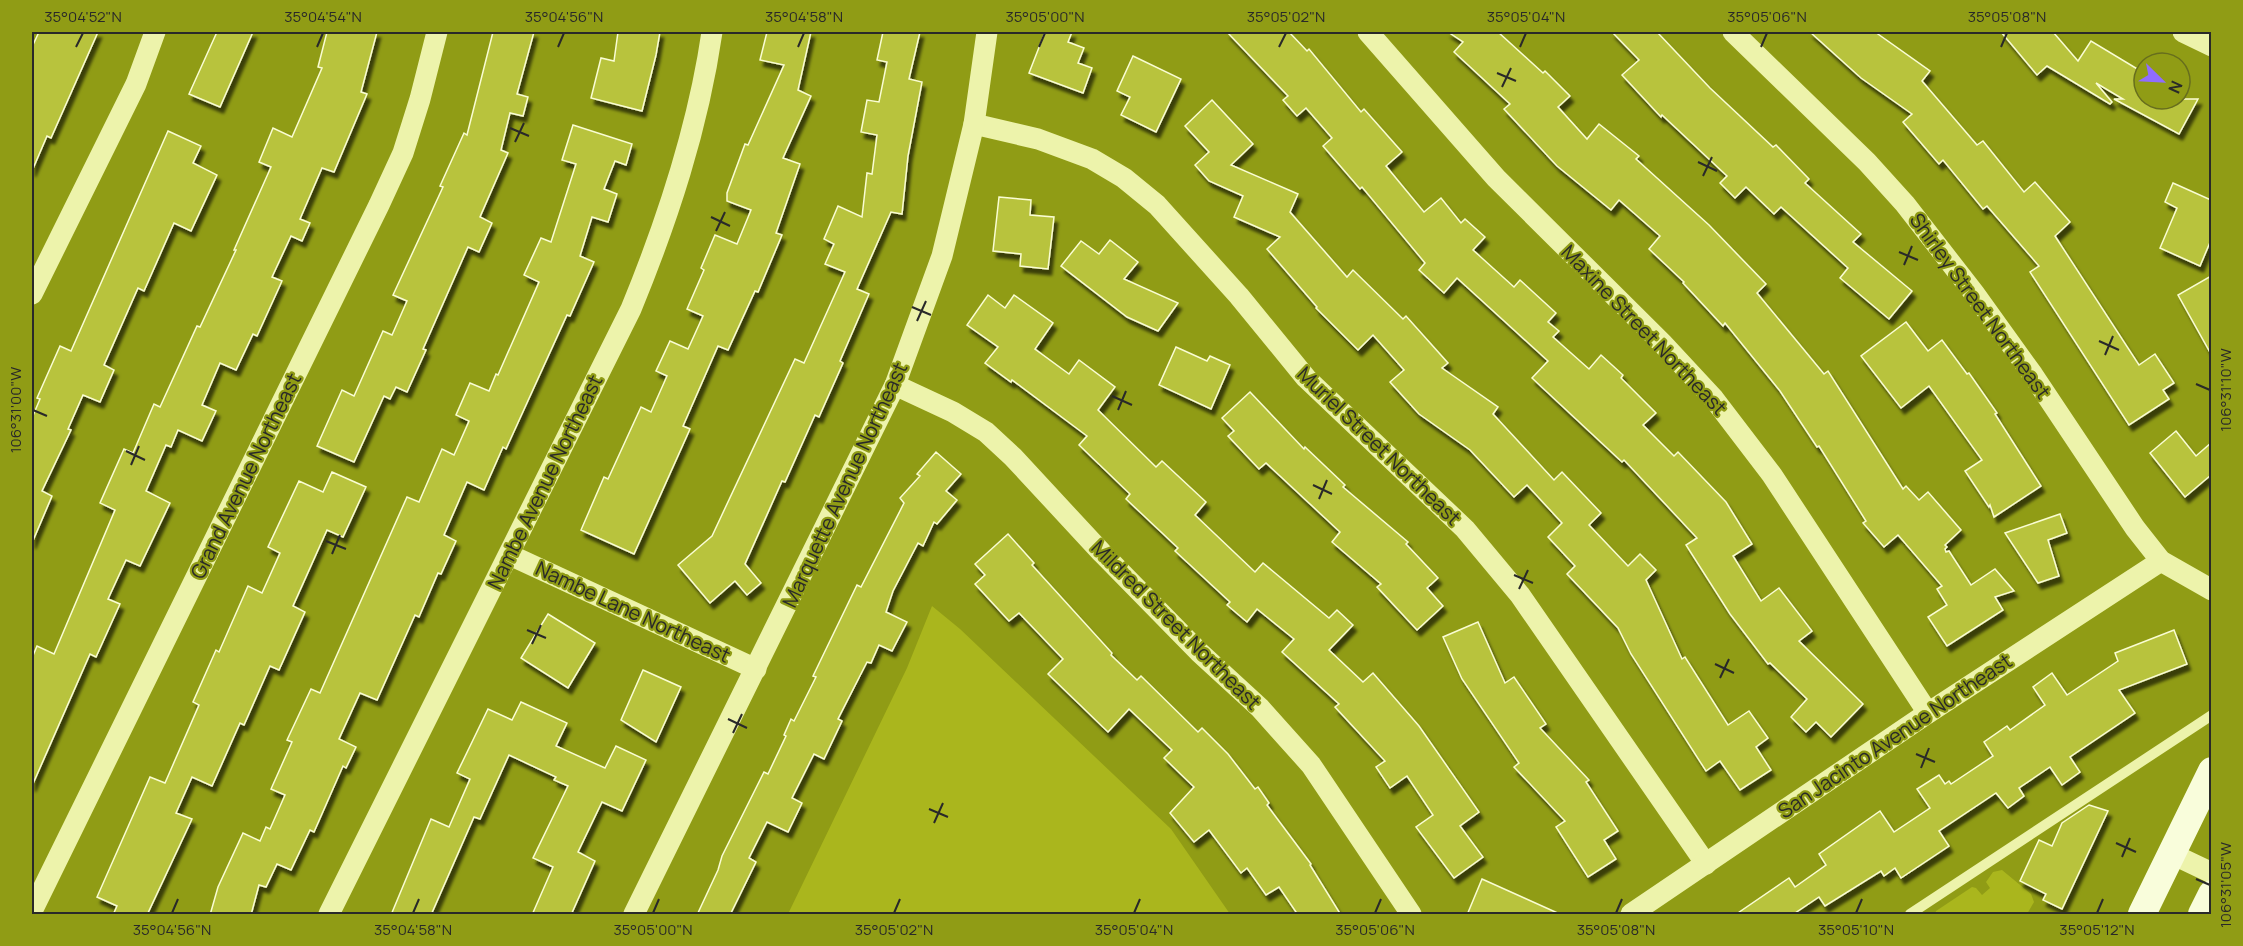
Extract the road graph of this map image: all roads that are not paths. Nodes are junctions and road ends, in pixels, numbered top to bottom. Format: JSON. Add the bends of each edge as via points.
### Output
{"nodes":[{"id":1,"x":155,"y":32,"type":"edge"},
{"id":2,"x":437,"y":32,"type":"edge"},
{"id":3,"x":712,"y":32,"type":"edge"},
{"id":4,"x":987,"y":32,"type":"edge"},
{"id":5,"x":1368,"y":32,"type":"edge"},
{"id":6,"x":1733,"y":32,"type":"edge"},
{"id":7,"x":2182,"y":32,"type":"edge"},
{"id":8,"x":2211,"y":46,"type":"edge"},
{"id":9,"x":974,"y":124,"type":"junction"},
{"id":10,"x":32,"y":294,"type":"edge"},
{"id":11,"x":896,"y":385,"type":"junction"},
{"id":12,"x":510,"y":555,"type":"junction"},
{"id":13,"x":2161,"y":561,"type":"junction"},
{"id":14,"x":2211,"y":590,"type":"edge"},
{"id":15,"x":756,"y":669,"type":"junction"},
{"id":16,"x":1928,"y":713,"type":"junction"},
{"id":17,"x":2211,"y":715,"type":"edge"},
{"id":18,"x":2211,"y":771,"type":"edge"},
{"id":19,"x":2172,"y":854,"type":"junction"},
{"id":20,"x":1706,"y":864,"type":"junction"},
{"id":21,"x":2211,"y":873,"type":"edge"},
{"id":22,"x":2211,"y":894,"type":"edge"},
{"id":23,"x":32,"y":911,"type":"edge"},
{"id":24,"x":329,"y":915,"type":"edge"},
{"id":25,"x":634,"y":915,"type":"edge"},
{"id":26,"x":1411,"y":915,"type":"edge"},
{"id":27,"x":1631,"y":915,"type":"edge"},
{"id":28,"x":1910,"y":915,"type":"edge"},
{"id":29,"x":2142,"y":915,"type":"edge"},
{"id":30,"x":2202,"y":915,"type":"edge"}],
"edges":[{"from":1,"to":10,"type":"street","via":[[136,84]]},
{"from":2,"to":23,"type":"street","name":"Grand Avenue Northeast","via":[[403,153]]},
{"from":3,"to":12,"type":"street","name":"Nambe Avenue Northeast","via":[[685,159],[654,253],[631,309]]},
{"from":4,"to":9,"type":"street","name":"Marquette Avenue Northeast"},
{"from":5,"to":16,"type":"street","name":"Maxine Street Northeast","via":[[1496,178],[1714,399],[1772,475]]},
{"from":6,"to":13,"type":"street","name":"Shirley Street Northeast","via":[[1905,204],[1994,320]]},
{"from":7,"to":8,"type":"street"},
{"from":9,"to":11,"type":"street","name":"Marquette Avenue Northeast","via":[[942,256]]},
{"from":9,"to":20,"type":"street","name":"Muriel Street Northeast","via":[[1038,139],[1092,159],[1157,205],[1306,378],[1465,529],[1520,595]]},
{"from":11,"to":15,"type":"street","name":"Marquette Avenue Northeast"},
{"from":11,"to":26,"type":"street","name":"Mildred Street Northeast","via":[[953,412],[986,432],[1014,456],[1102,553],[1260,708],[1311,765]]},
{"from":12,"to":15,"type":"street","name":"Nambe Lane Northeast"},
{"from":12,"to":24,"type":"street","name":"Nambe Avenue Northeast"},
{"from":13,"to":14,"type":"street","name":"Shirley Street Northeast"},
{"from":13,"to":16,"type":"street","name":"San Jacinto Avenue Northeast"},
{"from":15,"to":25,"type":"street","name":"Marquette Avenue Northeast"},
{"from":16,"to":20,"type":"street","name":"San Jacinto Avenue Northeast"},
{"from":17,"to":28,"type":"lane"},
{"from":18,"to":19,"type":"main road"},
{"from":19,"to":21,"type":"street"},
{"from":19,"to":29,"type":"main road"},
{"from":20,"to":27,"type":"street","name":"San Jacinto Avenue Northeast"},
{"from":22,"to":30,"type":"main road"}]}
